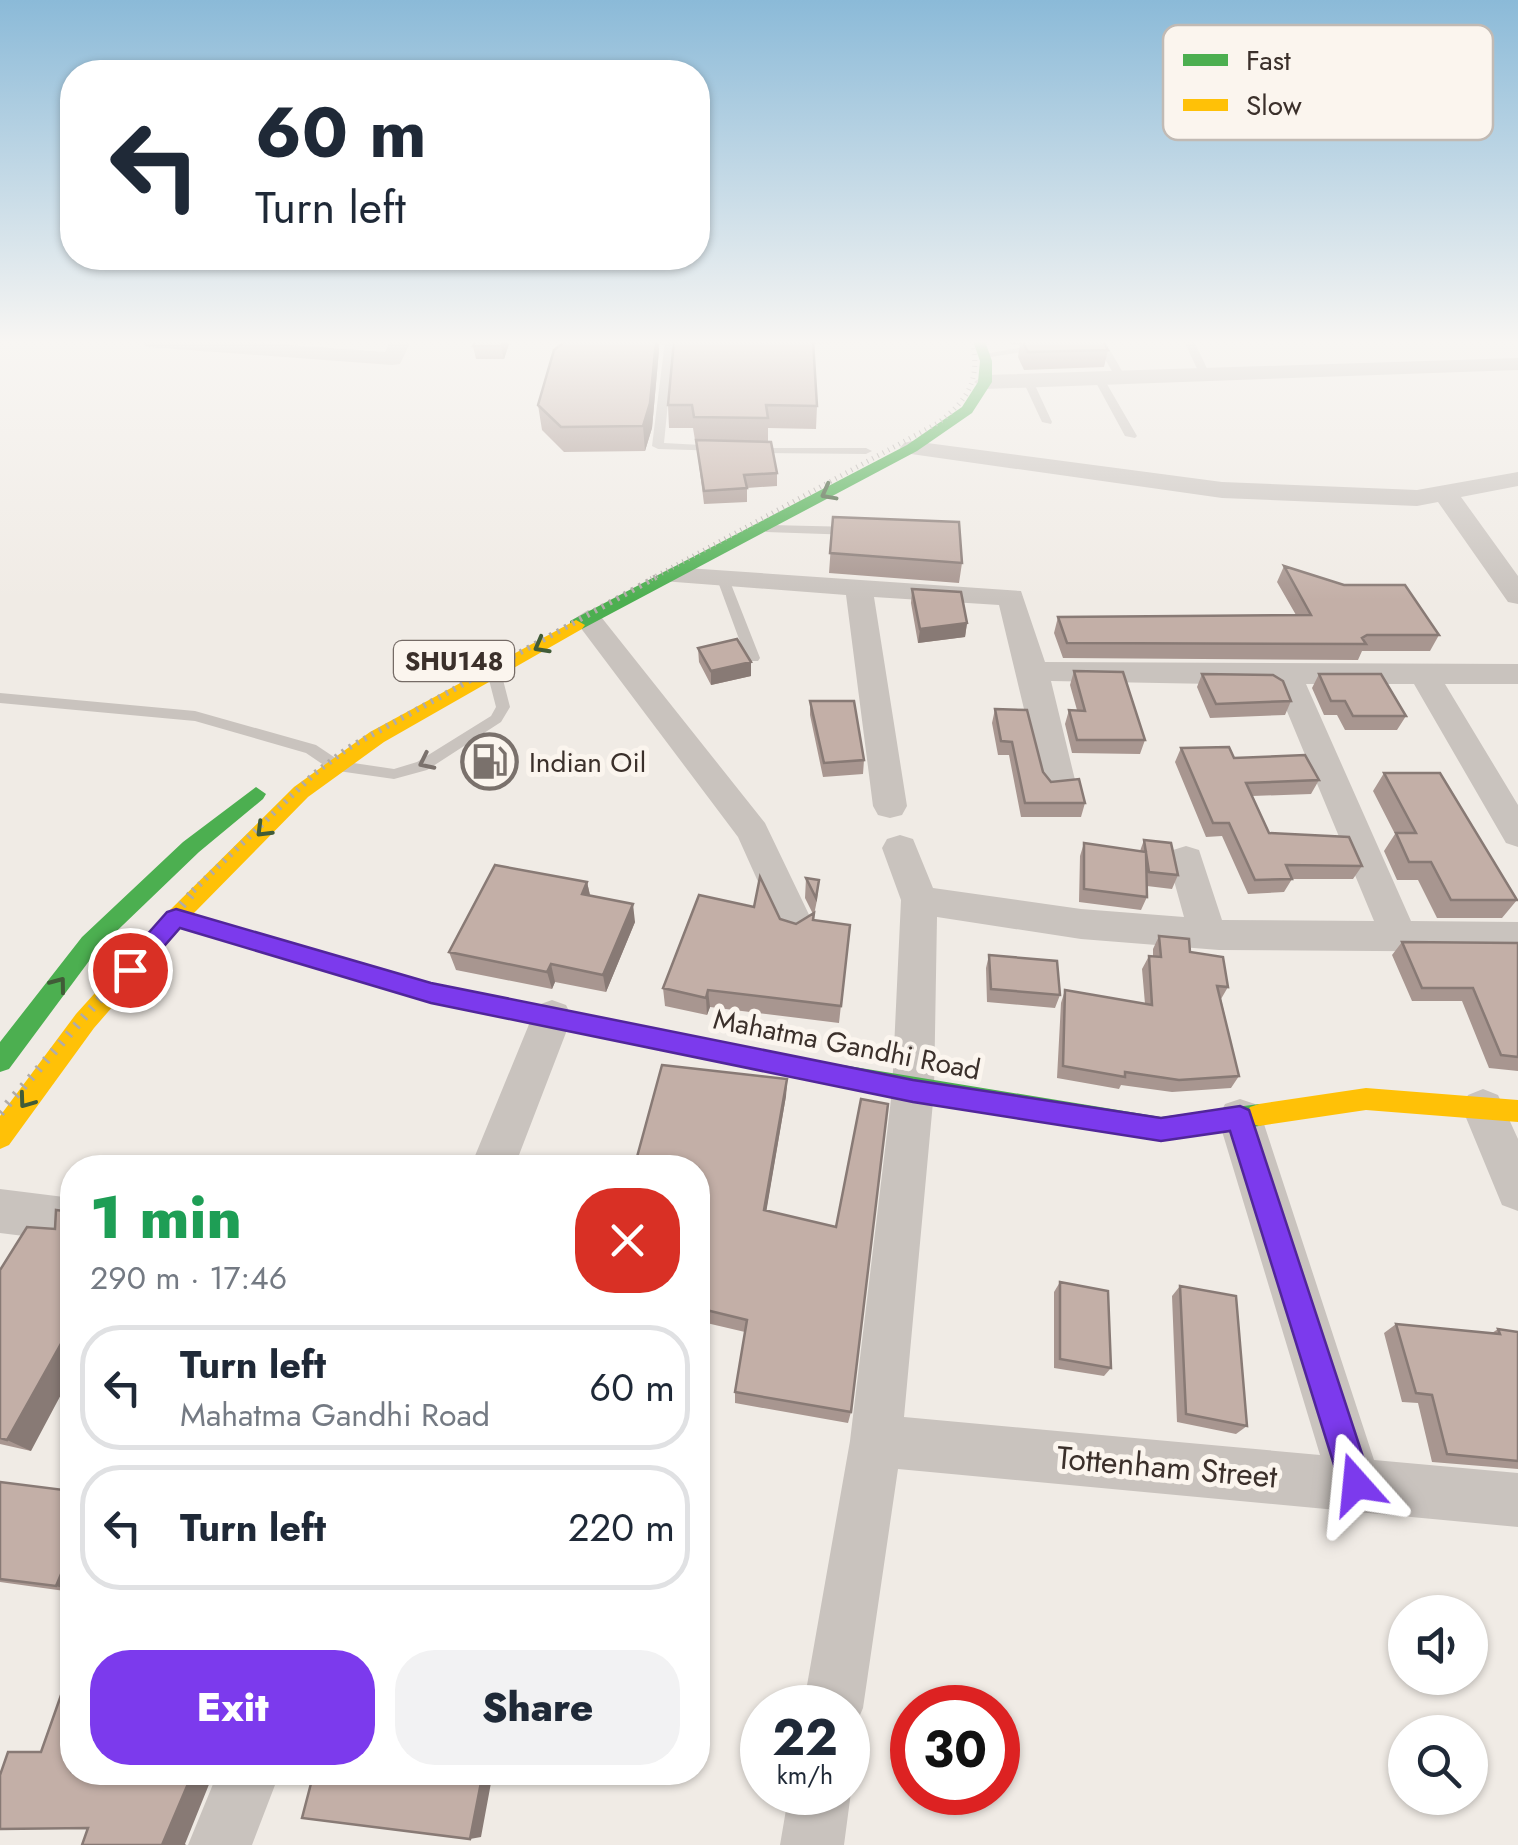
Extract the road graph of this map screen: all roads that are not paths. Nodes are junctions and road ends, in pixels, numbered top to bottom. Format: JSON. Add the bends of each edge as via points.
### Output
{"nodes":[{"id":1,"x":660,"y":427,"type":"edge"},
{"id":2,"x":900,"y":427,"type":"edge"},
{"id":3,"x":942,"y":427,"type":"edge"},
{"id":4,"x":1128,"y":427,"type":"edge"},
{"id":5,"x":1131,"y":436,"type":"dead end"},
{"id":6,"x":912,"y":448,"type":"junction"},
{"id":7,"x":866,"y":450,"type":"junction"},
{"id":8,"x":1518,"y":478,"type":"edge"},
{"id":9,"x":1445,"y":493,"type":"junction"},
{"id":10,"x":760,"y":528,"type":"junction"},
{"id":11,"x":873,"y":531,"type":"edge"},
{"id":12,"x":631,"y":568,"type":"dead end"},
{"id":13,"x":672,"y":575,"type":"junction"},
{"id":14,"x":722,"y":580,"type":"junction"},
{"id":15,"x":859,"y":588,"type":"junction"},
{"id":16,"x":1518,"y":596,"type":"edge"},
{"id":17,"x":588,"y":619,"type":"junction"},
{"id":18,"x":752,"y":658,"type":"edge"},
{"id":19,"x":1033,"y":671,"type":"junction"},
{"id":20,"x":494,"y":672,"type":"junction"},
{"id":21,"x":1423,"y":673,"type":"junction"},
{"id":22,"x":1518,"y":674,"type":"edge"},
{"id":23,"x":1274,"y":675,"type":"junction"},
{"id":24,"x":0,"y":698,"type":"edge"},
{"id":25,"x":320,"y":744,"type":"junction"},
{"id":26,"x":336,"y":766,"type":"junction"},
{"id":27,"x":1059,"y":784,"type":"edge"},
{"id":28,"x":890,"y":806,"type":"dead end"},
{"id":29,"x":1518,"y":834,"type":"edge"},
{"id":30,"x":900,"y":848,"type":"dead end"},
{"id":31,"x":1186,"y":859,"type":"dead end"},
{"id":32,"x":919,"y":900,"type":"junction"},
{"id":33,"x":176,"y":918,"type":"junction"},
{"id":34,"x":794,"y":922,"type":"edge"},
{"id":35,"x":1207,"y":934,"type":"junction"},
{"id":36,"x":1399,"y":936,"type":"junction"},
{"id":37,"x":1518,"y":937,"type":"edge"},
{"id":38,"x":552,"y":1017,"type":"junction"},
{"id":39,"x":0,"y":1061,"type":"edge"},
{"id":40,"x":913,"y":1091,"type":"junction"},
{"id":41,"x":1500,"y":1109,"type":"edge"},
{"id":42,"x":1240,"y":1118,"type":"junction"},
{"id":43,"x":0,"y":1137,"type":"edge"},
{"id":44,"x":497,"y":1155,"type":"edge"},
{"id":45,"x":1518,"y":1190,"type":"edge"},
{"id":46,"x":0,"y":1212,"type":"edge"},
{"id":47,"x":60,"y":1219,"type":"edge"},
{"id":48,"x":876,"y":1441,"type":"junction"},
{"id":49,"x":1356,"y":1484,"type":"junction"},
{"id":50,"x":1518,"y":1500,"type":"edge"},
{"id":51,"x":837,"y":1685,"type":"edge"},
{"id":52,"x":244,"y":1785,"type":"edge"},
{"id":53,"x":817,"y":1815,"type":"edge"},
{"id":54,"x":220,"y":1845,"type":"edge"},
{"id":55,"x":812,"y":1845,"type":"edge"}],
"edges":[{"from":1,"to":7,"type":"lane","via":[[658,446]]},
{"from":2,"to":7,"type":"main road"},
{"from":3,"to":6,"type":"main road","number":"SHU148"},
{"from":4,"to":5,"type":"lane"},
{"from":6,"to":9,"type":"street","via":[[1222,490],[1418,498]]},
{"from":6,"to":10,"type":"main road","number":"SHU148","one_way":true},
{"from":7,"to":12,"type":"main road"},
{"from":8,"to":9,"type":"street"},
{"from":9,"to":16,"type":"street"},
{"from":10,"to":11,"type":"lane"},
{"from":10,"to":13,"type":"main road","number":"SHU148"},
{"from":13,"to":14,"type":"street"},
{"from":13,"to":17,"type":"main road","number":"SHU148"},
{"from":14,"to":15,"type":"street"},
{"from":14,"to":18,"type":"lane"},
{"from":15,"to":19,"type":"street","via":[[1011,596]]},
{"from":15,"to":28,"type":"street"},
{"from":17,"to":20,"type":"main road","number":"SHU148","one_way":true},
{"from":17,"to":34,"type":"street","via":[[753,832]]},
{"from":19,"to":23,"type":"street"},
{"from":19,"to":27,"type":"street"},
{"from":20,"to":26,"type":"main road","number":"SHU148"},
{"from":20,"to":26,"type":"lane","one_way":true,"via":[[503,706],[496,719],[448,750],[394,774]]},
{"from":21,"to":22,"type":"street"},
{"from":21,"to":23,"type":"street"},
{"from":21,"to":29,"type":"street"},
{"from":23,"to":36,"type":"street","via":[[1292,686]]},
{"from":24,"to":25,"type":"lane","via":[[195,716]]},
{"from":25,"to":26,"type":"lane"},
{"from":39,"to":25,"type":"main road","one_way":true,"via":[[90,943],[191,846]]},
{"from":26,"to":33,"type":"main road","number":"SHU148","one_way":true,"via":[[301,792]]},
{"from":30,"to":32,"type":"street"},
{"from":31,"to":35,"type":"street"},
{"from":32,"to":35,"type":"street"},
{"from":32,"to":40,"type":"street"},
{"from":33,"to":38,"type":"main road","name":"Mahatma Gandhi Road","via":[[431,993]]},
{"from":33,"to":43,"type":"main road","number":"SHU148","one_way":true,"via":[[84,1021]]},
{"from":35,"to":36,"type":"street"},
{"from":36,"to":37,"type":"street"},
{"from":38,"to":40,"type":"main road","name":"Mahatma Gandhi Road"},
{"from":38,"to":44,"type":"street"},
{"from":40,"to":42,"type":"main road","name":"Mahatma Gandhi Road","via":[[1161,1130]]},
{"from":40,"to":48,"type":"street"},
{"from":41,"to":42,"type":"main road","name":"Mahatma Gandhi Road","via":[[1366,1100]]},
{"from":41,"to":45,"type":"street"},
{"from":42,"to":49,"type":"street"},
{"from":46,"to":47,"type":"street"},
{"from":48,"to":49,"type":"street","name":"Tottenham Street"},
{"from":48,"to":51,"type":"street"},
{"from":49,"to":50,"type":"street","name":"Tottenham Street"},
{"from":52,"to":54,"type":"street"},
{"from":53,"to":55,"type":"street"}]}
